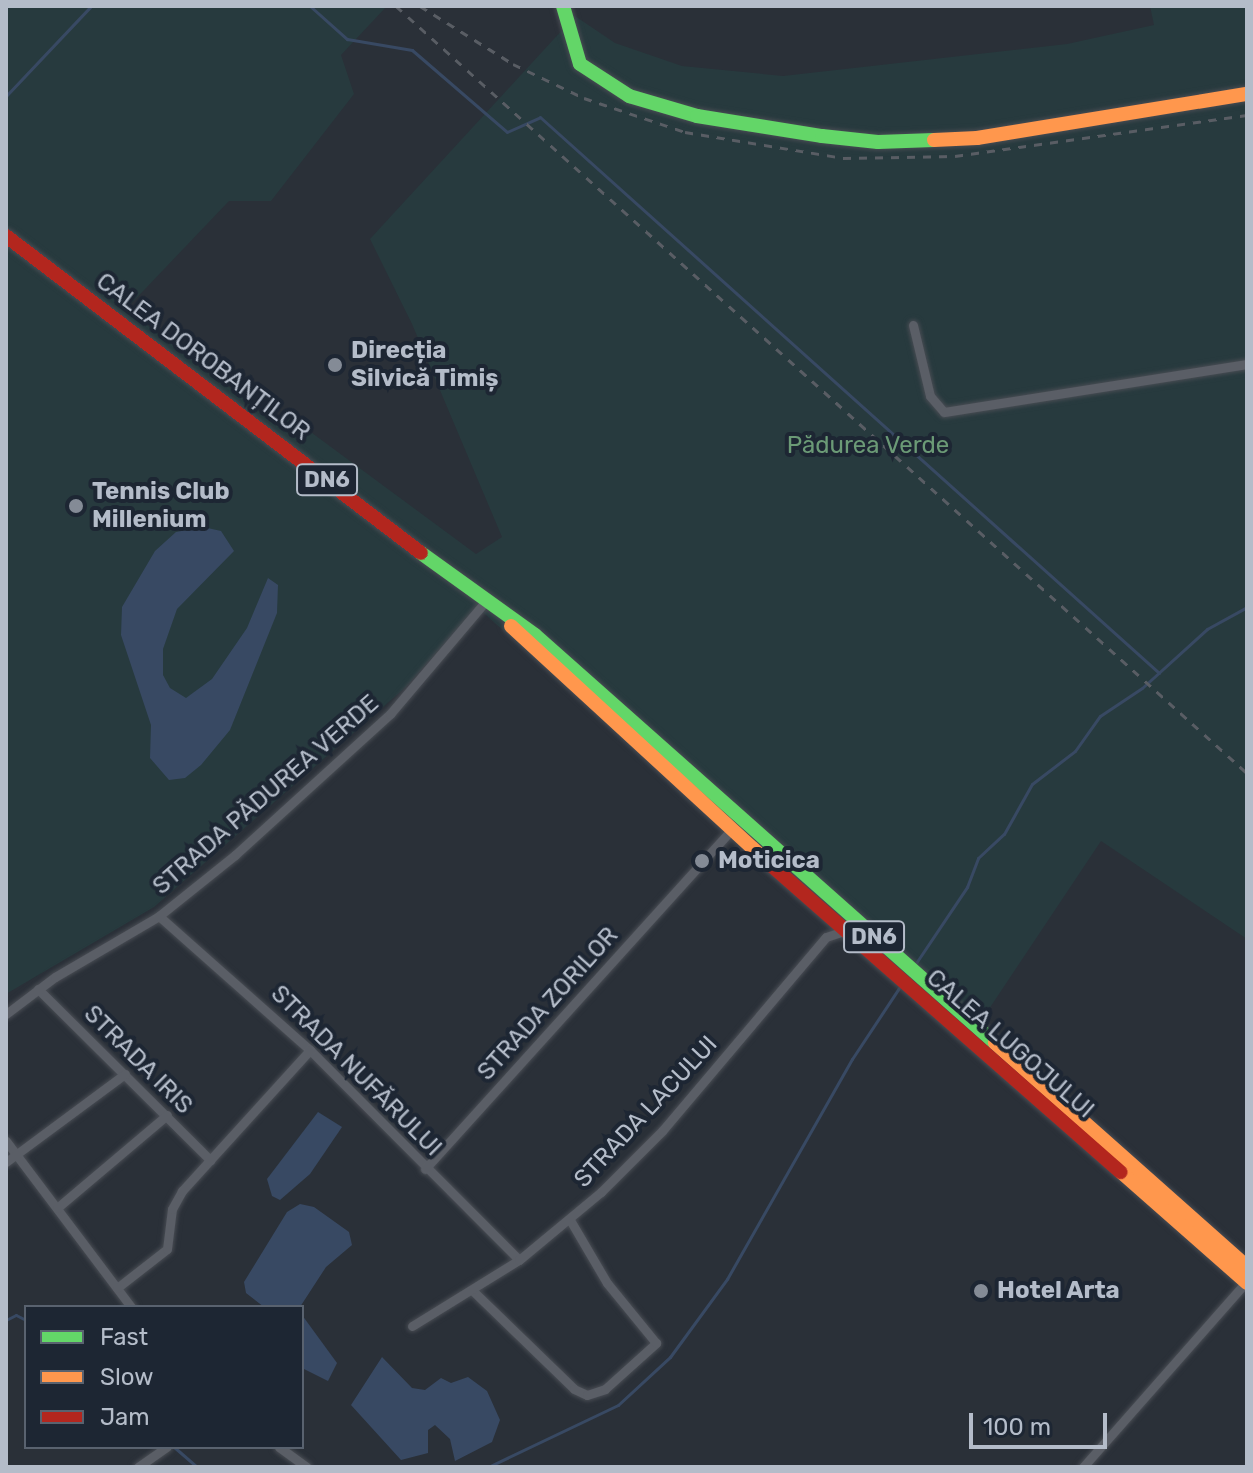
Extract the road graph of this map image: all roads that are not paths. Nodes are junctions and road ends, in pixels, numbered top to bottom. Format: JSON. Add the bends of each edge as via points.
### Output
{"nodes":[{"id":1,"x":563,"y":6,"type":"edge"},
{"id":2,"x":1247,"y":94,"type":"edge"},
{"id":3,"x":6,"y":236,"type":"edge"},
{"id":4,"x":913,"y":325,"type":"dead end"},
{"id":5,"x":1247,"y":364,"type":"edge"},
{"id":6,"x":491,"y":607,"type":"junction"},
{"id":7,"x":731,"y":830,"type":"junction"},
{"id":8,"x":159,"y":916,"type":"junction"},
{"id":9,"x":827,"y":916,"type":"junction"},
{"id":10,"x":845,"y":931,"type":"junction"},
{"id":11,"x":826,"y":937,"type":"junction"},
{"id":12,"x":38,"y":989,"type":"junction"},
{"id":13,"x":6,"y":1014,"type":"edge"},
{"id":14,"x":310,"y":1050,"type":"junction"},
{"id":15,"x":125,"y":1074,"type":"junction"},
{"id":16,"x":167,"y":1115,"type":"junction"},
{"id":17,"x":6,"y":1141,"type":"edge"},
{"id":18,"x":16,"y":1154,"type":"junction"},
{"id":19,"x":210,"y":1160,"type":"junction"},
{"id":20,"x":6,"y":1162,"type":"edge"},
{"id":21,"x":425,"y":1169,"type":"junction"},
{"id":22,"x":57,"y":1208,"type":"junction"},
{"id":23,"x":570,"y":1220,"type":"junction"},
{"id":24,"x":519,"y":1260,"type":"junction"},
{"id":25,"x":1247,"y":1267,"type":"edge"},
{"id":26,"x":1247,"y":1283,"type":"edge"},
{"id":27,"x":117,"y":1288,"type":"junction"},
{"id":28,"x":472,"y":1290,"type":"junction"},
{"id":29,"x":130,"y":1305,"type":"edge"},
{"id":30,"x":412,"y":1326,"type":"dead end"},
{"id":31,"x":165,"y":1449,"type":"edge"},
{"id":32,"x":282,"y":1449,"type":"edge"},
{"id":33,"x":138,"y":1467,"type":"edge"},
{"id":34,"x":307,"y":1467,"type":"edge"},
{"id":35,"x":1083,"y":1467,"type":"edge"}],
"edges":[{"from":1,"to":2,"type":"main road","via":[[580,64],[629,96],[697,116],[822,136],[878,142],[977,138]]},
{"from":3,"to":6,"type":"main road","name":"CALEA DOROBANȚILOR","number":"DN6"},
{"from":4,"to":5,"type":"street","via":[[930,396],[944,412]]},
{"from":6,"to":7,"type":"main road","name":"CALEA LUGOJULUI","number":"DN6"},
{"from":6,"to":8,"type":"street","name":"STRADA PĂDUREA VERDE","via":[[375,729]]},
{"from":6,"to":25,"type":"main road","name":"CALEA LUGOJULUI","number":"DN6","via":[[535,635]]},
{"from":7,"to":9,"type":"main road","name":"CALEA LUGOJULUI","number":"DN6"},
{"from":7,"to":21,"type":"street","name":"STRADA ZORILOR"},
{"from":8,"to":12,"type":"street","name":"STRADA PĂDUREA VERDE"},
{"from":8,"to":14,"type":"street","name":"STRADA NUFĂRULUI"},
{"from":9,"to":10,"type":"main road","name":"CALEA LUGOJULUI","number":"DN6"},
{"from":9,"to":11,"type":"street"},
{"from":10,"to":11,"type":"street"},
{"from":10,"to":26,"type":"main road","name":"CALEA LUGOJULUI","number":"DN6"},
{"from":11,"to":23,"type":"street","name":"STRADA LACULUI","via":[[662,1131]]},
{"from":12,"to":13,"type":"street","name":"STRADA PĂDUREA VERDE"},
{"from":12,"to":15,"type":"street","name":"STRADA IRIS"},
{"from":14,"to":19,"type":"street"},
{"from":14,"to":21,"type":"street","name":"STRADA NUFĂRULUI"},
{"from":15,"to":16,"type":"street","name":"STRADA IRIS"},
{"from":15,"to":18,"type":"street"},
{"from":16,"to":19,"type":"street","name":"STRADA IRIS"},
{"from":16,"to":22,"type":"street"},
{"from":17,"to":18,"type":"street"},
{"from":18,"to":20,"type":"street"},
{"from":18,"to":22,"type":"street"},
{"from":19,"to":27,"type":"street","via":[[173,1205],[167,1249]]},
{"from":21,"to":24,"type":"street","name":"STRADA NUFĂRULUI"},
{"from":22,"to":27,"type":"street"},
{"from":23,"to":24,"type":"street","name":"STRADA LACULUI"},
{"from":23,"to":28,"type":"street","via":[[607,1283],[656,1343],[605,1389],[587,1395],[574,1389]]},
{"from":24,"to":28,"type":"street","name":"STRADA LACULUI"},
{"from":26,"to":35,"type":"street"},
{"from":27,"to":29,"type":"street"},
{"from":28,"to":30,"type":"street","name":"STRADA LACULUI"},
{"from":31,"to":33,"type":"street"},
{"from":32,"to":34,"type":"street"}]}
